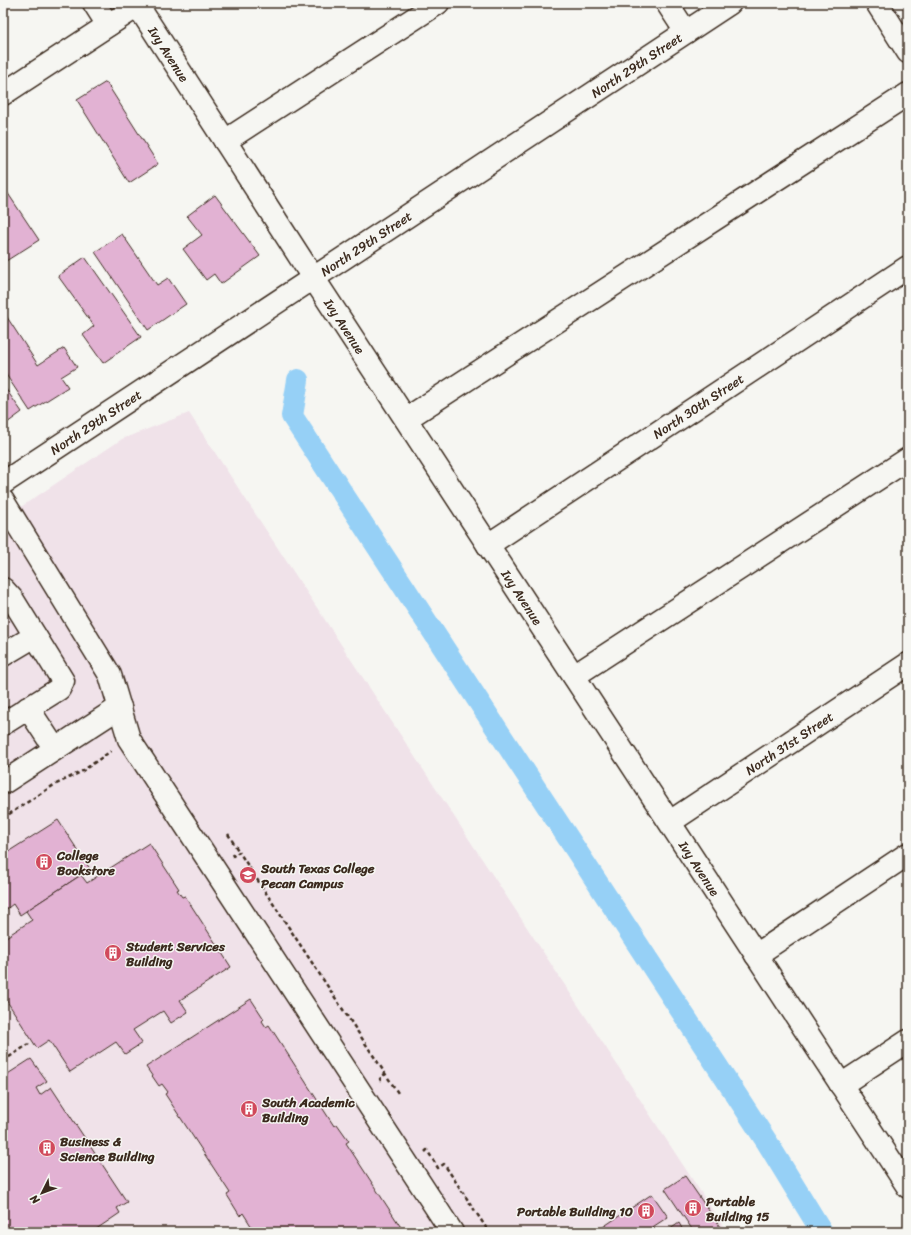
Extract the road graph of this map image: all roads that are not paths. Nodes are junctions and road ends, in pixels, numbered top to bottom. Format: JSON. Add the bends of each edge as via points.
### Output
{"nodes":[{"id":1,"x":94,"y":3,"type":"edge"},
{"id":2,"x":438,"y":3,"type":"edge"},
{"id":3,"x":667,"y":3,"type":"edge"},
{"id":4,"x":730,"y":3,"type":"edge"},
{"id":5,"x":877,"y":3,"type":"edge"},
{"id":6,"x":140,"y":5,"type":"edge"},
{"id":7,"x":108,"y":25,"type":"junction"},
{"id":8,"x":686,"y":32,"type":"junction"},
{"id":9,"x":908,"y":52,"type":"edge"},
{"id":10,"x":3,"y":94,"type":"edge"},
{"id":11,"x":908,"y":94,"type":"edge"},
{"id":12,"x":225,"y":141,"type":"junction"},
{"id":13,"x":908,"y":267,"type":"edge"},
{"id":14,"x":314,"y":279,"type":"junction"},
{"id":15,"x":406,"y":419,"type":"junction"},
{"id":16,"x":908,"y":459,"type":"edge"},
{"id":17,"x":3,"y":483,"type":"edge"},
{"id":18,"x":3,"y":501,"type":"edge"},
{"id":19,"x":488,"y":545,"type":"junction"},
{"id":20,"x":3,"y":589,"type":"edge"},
{"id":21,"x":35,"y":636,"type":"junction"},
{"id":22,"x":3,"y":655,"type":"edge"},
{"id":23,"x":908,"y":664,"type":"edge"},
{"id":24,"x":574,"y":676,"type":"junction"},
{"id":25,"x":120,"y":707,"type":"junction"},
{"id":26,"x":28,"y":708,"type":"junction"},
{"id":27,"x":3,"y":724,"type":"edge"},
{"id":28,"x":55,"y":749,"type":"junction"},
{"id":29,"x":3,"y":784,"type":"edge"},
{"id":30,"x":670,"y":822,"type":"junction"},
{"id":31,"x":908,"y":854,"type":"edge"},
{"id":32,"x":756,"y":955,"type":"junction"},
{"id":33,"x":908,"y":1041,"type":"edge"},
{"id":34,"x":841,"y":1085,"type":"junction"},
{"id":35,"x":908,"y":1187,"type":"edge"},
{"id":36,"x":452,"y":1232,"type":"edge"}],
"edges":[{"from":1,"to":7,"type":"street"},
{"from":2,"to":12,"type":"street"},
{"from":3,"to":8,"type":"street"},
{"from":4,"to":8,"type":"street","name":"North 29th Street"},
{"from":5,"to":9,"type":"street"},
{"from":6,"to":7,"type":"street"},
{"from":6,"to":12,"type":"street","name":"Ivy Avenue"},
{"from":7,"to":10,"type":"street"},
{"from":8,"to":14,"type":"street","name":"North 29th Street"},
{"from":11,"to":15,"type":"street"},
{"from":12,"to":14,"type":"street","name":"Ivy Avenue"},
{"from":13,"to":19,"type":"street","name":"North 30th Street"},
{"from":14,"to":15,"type":"street","name":"Ivy Avenue"},
{"from":14,"to":17,"type":"street","name":"North 29th Street"},
{"from":15,"to":19,"type":"street","name":"Ivy Avenue"},
{"from":16,"to":24,"type":"street"},
{"from":18,"to":25,"type":"street","via":[[110,675]]},
{"from":19,"to":24,"type":"street","name":"Ivy Avenue"},
{"from":20,"to":21,"type":"street","via":[[13,600]]},
{"from":21,"to":22,"type":"street"},
{"from":21,"to":26,"type":"street","via":[[63,681],[59,688]]},
{"from":23,"to":30,"type":"street","name":"North 31st Street"},
{"from":24,"to":30,"type":"street","name":"Ivy Avenue"},
{"from":25,"to":28,"type":"street"},
{"from":25,"to":36,"type":"street","via":[[129,739]]},
{"from":26,"to":27,"type":"street"},
{"from":26,"to":28,"type":"street"},
{"from":28,"to":29,"type":"street"},
{"from":30,"to":32,"type":"street","name":"Ivy Avenue"},
{"from":31,"to":32,"type":"street"},
{"from":32,"to":34,"type":"street","name":"Ivy Avenue"},
{"from":33,"to":34,"type":"street"},
{"from":34,"to":35,"type":"street","name":"Ivy Avenue"}]}
